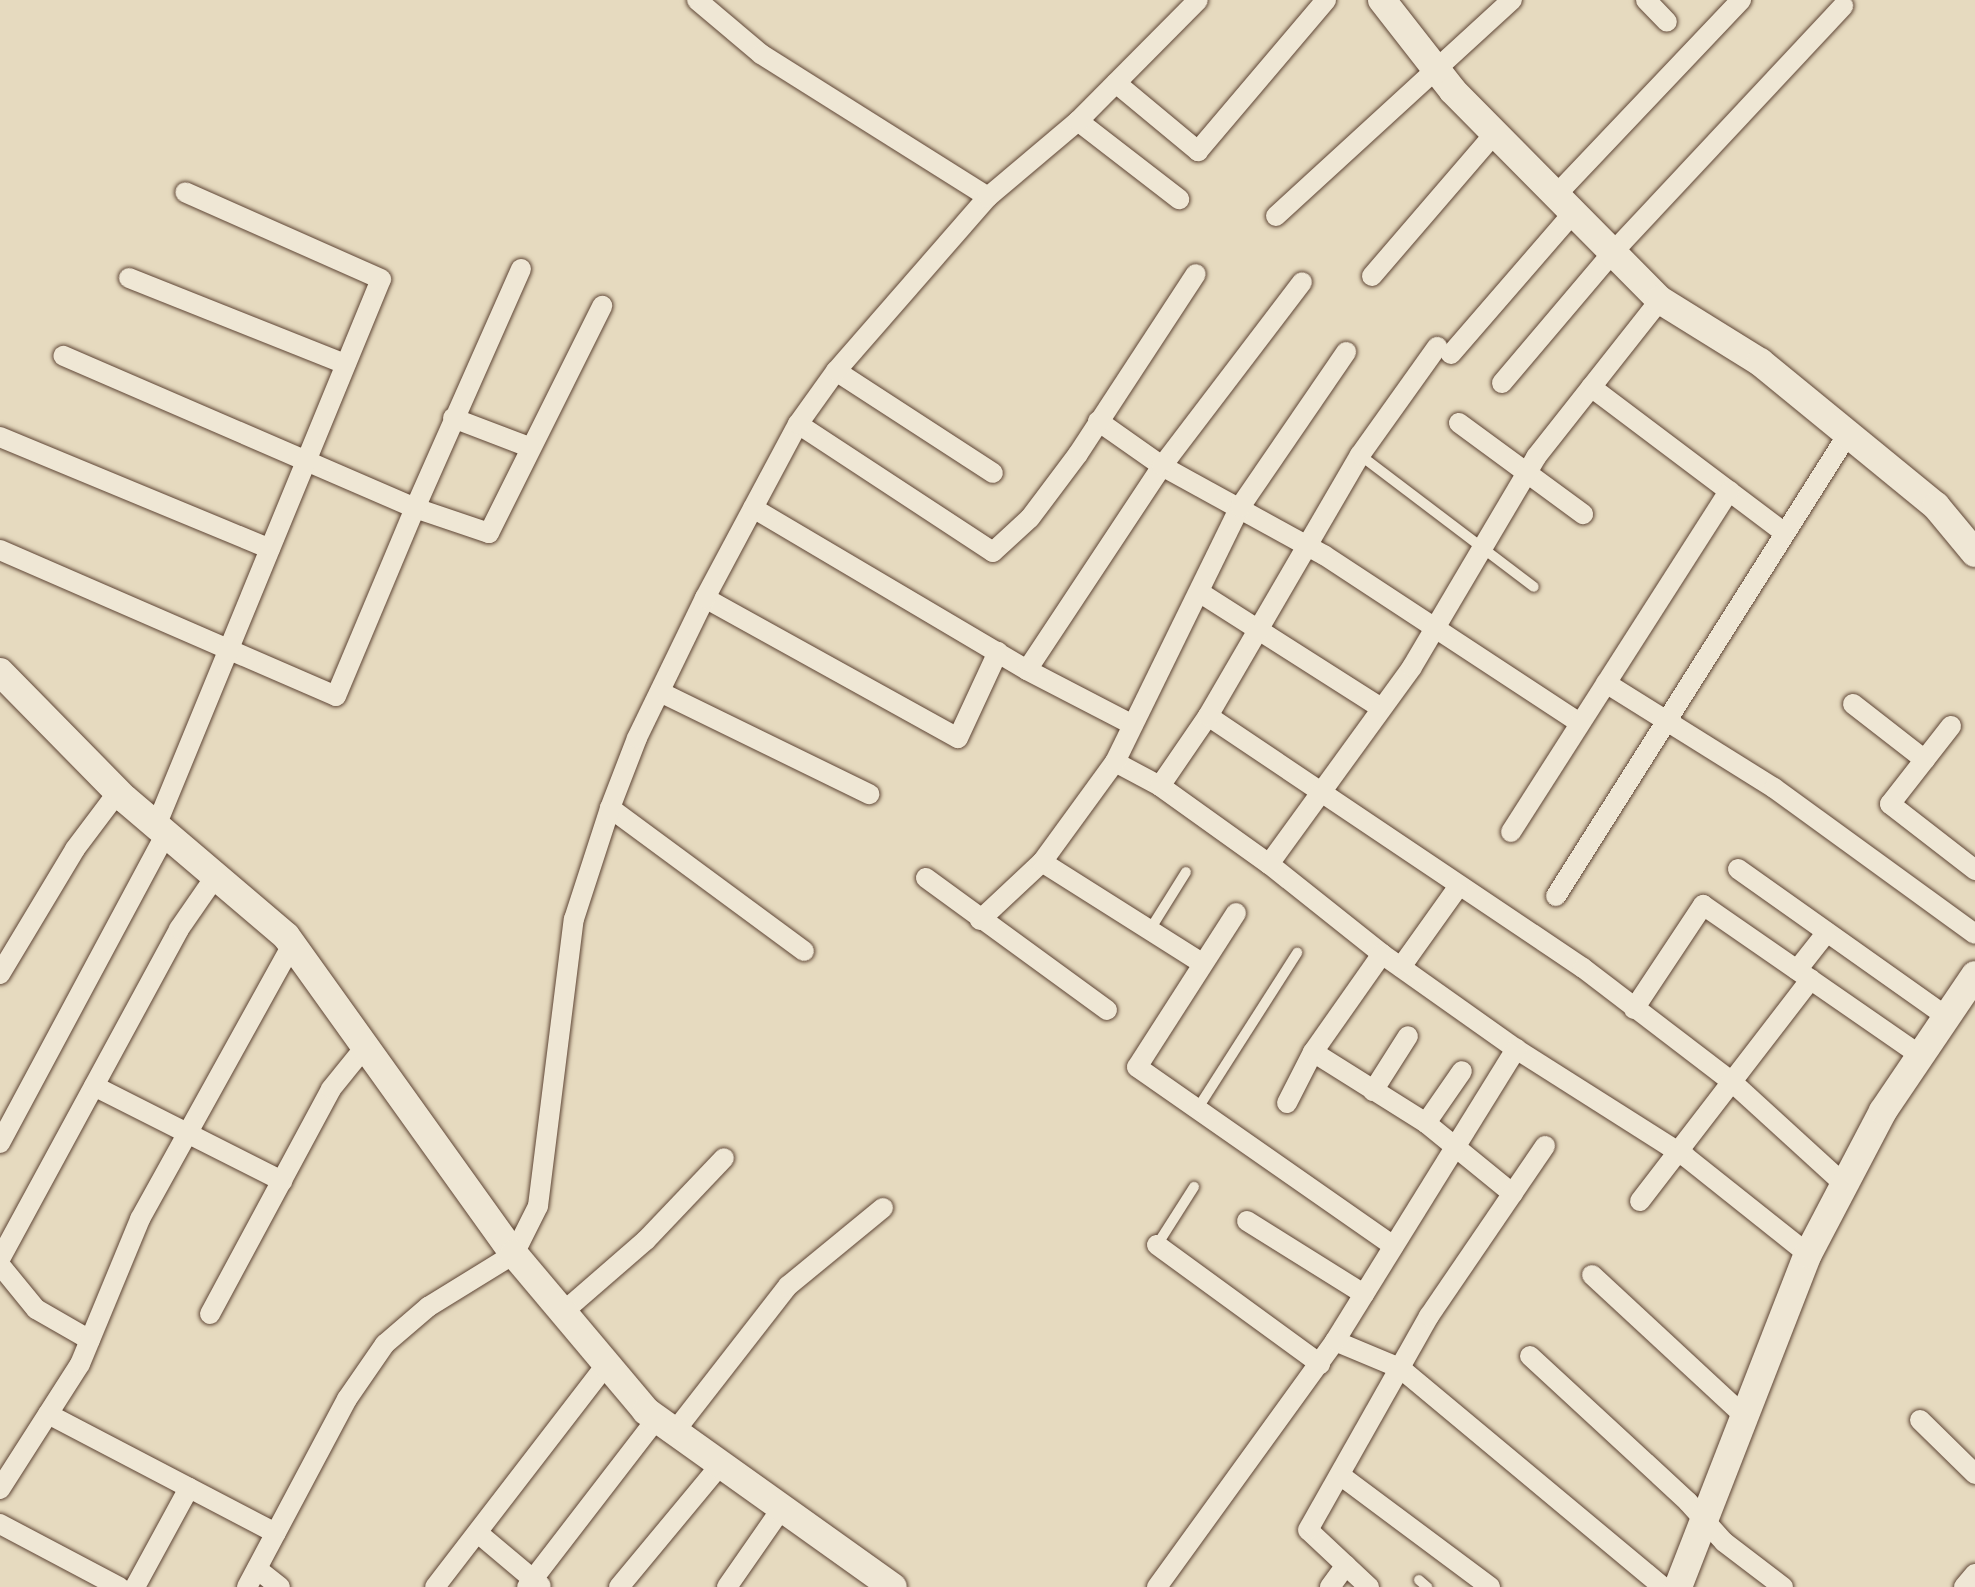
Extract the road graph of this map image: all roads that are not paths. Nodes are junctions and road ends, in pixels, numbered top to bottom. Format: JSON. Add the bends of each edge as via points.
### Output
{"nodes":[{"id":1,"x":697,"y":0,"type":"edge"},
{"id":2,"x":1198,"y":0,"type":"edge"},
{"id":3,"x":1326,"y":0,"type":"edge"},
{"id":4,"x":1382,"y":0,"type":"edge"},
{"id":5,"x":1512,"y":0,"type":"edge"},
{"id":6,"x":1646,"y":0,"type":"edge"},
{"id":7,"x":1742,"y":0,"type":"edge"},
{"id":8,"x":1843,"y":6,"type":"dead end"},
{"id":9,"x":1667,"y":22,"type":"dead end"},
{"id":10,"x":1437,"y":69,"type":"junction"},
{"id":11,"x":1116,"y":83,"type":"junction"},
{"id":12,"x":1078,"y":121,"type":"junction"},
{"id":13,"x":1495,"y":132,"type":"junction"},
{"id":14,"x":185,"y":192,"type":"dead end"},
{"id":15,"x":988,"y":196,"type":"junction"},
{"id":16,"x":1179,"y":199,"type":"dead end"},
{"id":17,"x":1565,"y":203,"type":"junction"},
{"id":18,"x":1276,"y":216,"type":"dead end"},
{"id":19,"x":1613,"y":252,"type":"junction"},
{"id":20,"x":521,"y":268,"type":"dead end"},
{"id":21,"x":1196,"y":274,"type":"dead end"},
{"id":22,"x":1372,"y":276,"type":"dead end"},
{"id":23,"x":129,"y":278,"type":"dead end"},
{"id":24,"x":1302,"y":282,"type":"dead end"},
{"id":25,"x":1660,"y":300,"type":"junction"},
{"id":26,"x":602,"y":306,"type":"dead end"},
{"id":27,"x":1346,"y":352,"type":"dead end"},
{"id":28,"x":62,"y":356,"type":"dead end"},
{"id":29,"x":346,"y":364,"type":"junction"},
{"id":30,"x":836,"y":371,"type":"junction"},
{"id":31,"x":1502,"y":383,"type":"dead end"},
{"id":32,"x":1590,"y":387,"type":"junction"},
{"id":33,"x":453,"y":418,"type":"junction"},
{"id":34,"x":1098,"y":421,"type":"junction"},
{"id":35,"x":1459,"y":423,"type":"dead end"},
{"id":36,"x":798,"y":424,"type":"junction"},
{"id":37,"x":1848,"y":434,"type":"junction"},
{"id":38,"x":0,"y":438,"type":"edge"},
{"id":39,"x":529,"y":448,"type":"junction"},
{"id":40,"x":1360,"y":456,"type":"junction"},
{"id":41,"x":306,"y":461,"type":"junction"},
{"id":42,"x":1162,"y":466,"type":"junction"},
{"id":43,"x":1526,"y":472,"type":"junction"},
{"id":44,"x":993,"y":473,"type":"dead end"},
{"id":45,"x":1729,"y":491,"type":"junction"},
{"id":46,"x":1240,"y":507,"type":"junction"},
{"id":47,"x":415,"y":508,"type":"junction"},
{"id":48,"x":754,"y":508,"type":"junction"},
{"id":49,"x":1583,"y":514,"type":"dead end"},
{"id":50,"x":1785,"y":533,"type":"junction"},
{"id":51,"x":1482,"y":547,"type":"junction"},
{"id":52,"x":1308,"y":548,"type":"junction"},
{"id":53,"x":270,"y":549,"type":"junction"},
{"id":54,"x":0,"y":550,"type":"edge"},
{"id":55,"x":1975,"y":553,"type":"edge"},
{"id":56,"x":1534,"y":587,"type":"dead end"},
{"id":57,"x":1199,"y":592,"type":"junction"},
{"id":58,"x":705,"y":598,"type":"junction"},
{"id":59,"x":1435,"y":627,"type":"junction"},
{"id":60,"x":1259,"y":628,"type":"junction"},
{"id":61,"x":229,"y":647,"type":"junction"},
{"id":62,"x":998,"y":652,"type":"junction"},
{"id":63,"x":1027,"y":670,"type":"junction"},
{"id":64,"x":2,"y":680,"type":"edge"},
{"id":65,"x":1606,"y":683,"type":"junction"},
{"id":66,"x":660,"y":692,"type":"junction"},
{"id":67,"x":1853,"y":704,"type":"dead end"},
{"id":68,"x":1381,"y":708,"type":"junction"},
{"id":69,"x":1208,"y":716,"type":"junction"},
{"id":70,"x":1666,"y":722,"type":"junction"},
{"id":71,"x":1580,"y":723,"type":"junction"},
{"id":72,"x":1130,"y":724,"type":"junction"},
{"id":73,"x":1951,"y":726,"type":"dead end"},
{"id":74,"x":1925,"y":760,"type":"junction"},
{"id":75,"x":1115,"y":762,"type":"junction"},
{"id":76,"x":1160,"y":786,"type":"junction"},
{"id":77,"x":118,"y":792,"type":"junction"},
{"id":78,"x":1320,"y":792,"type":"junction"},
{"id":79,"x":869,"y":794,"type":"dead end"},
{"id":80,"x":610,"y":808,"type":"junction"},
{"id":81,"x":161,"y":830,"type":"junction"},
{"id":82,"x":1510,"y":832,"type":"dead end"},
{"id":83,"x":1042,"y":862,"type":"junction"},
{"id":84,"x":1269,"y":864,"type":"junction"},
{"id":85,"x":1738,"y":868,"type":"dead end"},
{"id":86,"x":1975,"y":870,"type":"edge"},
{"id":87,"x":1186,"y":872,"type":"dead end"},
{"id":88,"x":216,"y":876,"type":"junction"},
{"id":89,"x":926,"y":878,"type":"dead end"},
{"id":90,"x":1458,"y":887,"type":"junction"},
{"id":91,"x":1556,"y":896,"type":"dead end"},
{"id":92,"x":1236,"y":913,"type":"dead end"},
{"id":93,"x":980,"y":920,"type":"junction"},
{"id":94,"x":1151,"y":928,"type":"junction"},
{"id":95,"x":1827,"y":932,"type":"junction"},
{"id":96,"x":1975,"y":934,"type":"edge"},
{"id":97,"x":292,"y":945,"type":"junction"},
{"id":98,"x":804,"y":951,"type":"dead end"},
{"id":99,"x":1297,"y":953,"type":"dead end"},
{"id":100,"x":1382,"y":954,"type":"junction"},
{"id":101,"x":1202,"y":963,"type":"junction"},
{"id":102,"x":1401,"y":967,"type":"junction"},
{"id":103,"x":0,"y":974,"type":"edge"},
{"id":104,"x":1804,"y":975,"type":"junction"},
{"id":105,"x":1975,"y":975,"type":"edge"},
{"id":106,"x":1634,"y":1009,"type":"junction"},
{"id":107,"x":1106,"y":1010,"type":"dead end"},
{"id":108,"x":1946,"y":1016,"type":"junction"},
{"id":109,"x":1408,"y":1036,"type":"dead end"},
{"id":110,"x":365,"y":1047,"type":"junction"},
{"id":111,"x":1516,"y":1050,"type":"junction"},
{"id":112,"x":1313,"y":1052,"type":"junction"},
{"id":113,"x":1920,"y":1055,"type":"junction"},
{"id":114,"x":1462,"y":1071,"type":"dead end"},
{"id":115,"x":1731,"y":1081,"type":"junction"},
{"id":116,"x":94,"y":1086,"type":"junction"},
{"id":117,"x":1373,"y":1091,"type":"junction"},
{"id":118,"x":1287,"y":1103,"type":"dead end"},
{"id":119,"x":1196,"y":1111,"type":"junction"},
{"id":120,"x":1426,"y":1123,"type":"junction"},
{"id":121,"x":188,"y":1133,"type":"junction"},
{"id":122,"x":0,"y":1144,"type":"edge"},
{"id":123,"x":1454,"y":1144,"type":"junction"},
{"id":124,"x":1544,"y":1146,"type":"dead end"},
{"id":125,"x":1676,"y":1153,"type":"junction"},
{"id":126,"x":724,"y":1158,"type":"dead end"},
{"id":127,"x":282,"y":1181,"type":"junction"},
{"id":128,"x":1846,"y":1186,"type":"junction"},
{"id":129,"x":1194,"y":1188,"type":"dead end"},
{"id":130,"x":1513,"y":1194,"type":"junction"},
{"id":131,"x":1640,"y":1200,"type":"dead end"},
{"id":132,"x":882,"y":1208,"type":"dead end"},
{"id":133,"x":1248,"y":1221,"type":"dead end"},
{"id":134,"x":1156,"y":1245,"type":"joint"},
{"id":135,"x":1394,"y":1246,"type":"junction"},
{"id":136,"x":2,"y":1252,"type":"edge"},
{"id":137,"x":514,"y":1254,"type":"junction"},
{"id":138,"x":1808,"y":1254,"type":"junction"},
{"id":139,"x":1592,"y":1275,"type":"dead end"},
{"id":140,"x":1364,"y":1294,"type":"junction"},
{"id":141,"x":210,"y":1314,"type":"dead end"},
{"id":142,"x":562,"y":1314,"type":"junction"},
{"id":143,"x":90,"y":1340,"type":"junction"},
{"id":144,"x":1335,"y":1340,"type":"junction"},
{"id":145,"x":1530,"y":1356,"type":"dead end"},
{"id":146,"x":1320,"y":1364,"type":"junction"},
{"id":147,"x":606,"y":1365,"type":"junction"},
{"id":148,"x":1400,"y":1368,"type":"junction"},
{"id":149,"x":48,"y":1414,"type":"junction"},
{"id":150,"x":1743,"y":1415,"type":"junction"},
{"id":151,"x":1920,"y":1420,"type":"dead end"},
{"id":152,"x":666,"y":1425,"type":"junction"},
{"id":153,"x":8,"y":1459,"type":"edge"},
{"id":154,"x":721,"y":1464,"type":"junction"},
{"id":155,"x":1975,"y":1474,"type":"edge"},
{"id":156,"x":1340,"y":1475,"type":"junction"},
{"id":157,"x":190,"y":1488,"type":"junction"},
{"id":158,"x":0,"y":1489,"type":"edge"},
{"id":159,"x":782,"y":1508,"type":"junction"},
{"id":160,"x":1704,"y":1522,"type":"junction"},
{"id":161,"x":0,"y":1524,"type":"edge"},
{"id":162,"x":478,"y":1532,"type":"junction"},
{"id":163,"x":276,"y":1533,"type":"junction"},
{"id":164,"x":1346,"y":1565,"type":"junction"},
{"id":165,"x":1975,"y":1574,"type":"edge"},
{"id":166,"x":252,"y":1578,"type":"edge"},
{"id":167,"x":534,"y":1584,"type":"edge"},
{"id":168,"x":113,"y":1586,"type":"edge"},
{"id":169,"x":134,"y":1587,"type":"edge"},
{"id":170,"x":280,"y":1587,"type":"edge"},
{"id":171,"x":435,"y":1587,"type":"edge"},
{"id":172,"x":619,"y":1587,"type":"edge"},
{"id":173,"x":727,"y":1587,"type":"edge"},
{"id":174,"x":893,"y":1587,"type":"edge"},
{"id":175,"x":1157,"y":1587,"type":"edge"},
{"id":176,"x":1330,"y":1587,"type":"edge"},
{"id":177,"x":1369,"y":1587,"type":"edge"},
{"id":178,"x":1490,"y":1587,"type":"edge"},
{"id":179,"x":1663,"y":1587,"type":"edge"},
{"id":180,"x":1678,"y":1587,"type":"edge"},
{"id":181,"x":1784,"y":1587,"type":"edge"},
{"id":182,"x":1964,"y":1587,"type":"edge"}],
"edges":[{"from":1,"to":15,"type":"street","via":[[761,54]]},
{"from":2,"to":11,"type":"street"},
{"from":3,"to":11,"type":"street","via":[[1198,151]]},
{"from":4,"to":10,"type":"street"},
{"from":5,"to":10,"type":"street"},
{"from":6,"to":9,"type":"street"},
{"from":7,"to":17,"type":"street"},
{"from":8,"to":19,"type":"street"},
{"from":10,"to":13,"type":"street"},
{"from":10,"to":18,"type":"street"},
{"from":11,"to":12,"type":"street"},
{"from":12,"to":15,"type":"street"},
{"from":12,"to":16,"type":"street"},
{"from":13,"to":17,"type":"street"},
{"from":13,"to":22,"type":"street"},
{"from":14,"to":29,"type":"street","via":[[380,279]]},
{"from":15,"to":30,"type":"street"},
{"from":17,"to":19,"type":"street"},
{"from":17,"to":40,"type":"street"},
{"from":19,"to":25,"type":"street"},
{"from":19,"to":31,"type":"street"},
{"from":20,"to":33,"type":"street"},
{"from":21,"to":34,"type":"street"},
{"from":23,"to":29,"type":"street"},
{"from":24,"to":42,"type":"street"},
{"from":25,"to":32,"type":"street"},
{"from":25,"to":37,"type":"street","via":[[1760,362]]},
{"from":26,"to":39,"type":"street"},
{"from":27,"to":46,"type":"street"},
{"from":28,"to":41,"type":"street"},
{"from":29,"to":41,"type":"street"},
{"from":30,"to":36,"type":"street"},
{"from":30,"to":44,"type":"street"},
{"from":32,"to":43,"type":"street"},
{"from":32,"to":45,"type":"street"},
{"from":33,"to":39,"type":"street"},
{"from":33,"to":47,"type":"street"},
{"from":34,"to":36,"type":"street","via":[[1030,518],[992,552]]},
{"from":34,"to":42,"type":"street"},
{"from":35,"to":43,"type":"street"},
{"from":36,"to":48,"type":"street"},
{"from":37,"to":50,"type":"street"},
{"from":37,"to":55,"type":"street","via":[[1936,506]]},
{"from":38,"to":53,"type":"street"},
{"from":39,"to":47,"type":"street","via":[[489,533]]},
{"from":40,"to":51,"type":"lane"},
{"from":40,"to":52,"type":"street"},
{"from":41,"to":47,"type":"street"},
{"from":41,"to":53,"type":"street"},
{"from":42,"to":46,"type":"street"},
{"from":42,"to":63,"type":"street"},
{"from":43,"to":49,"type":"street"},
{"from":43,"to":51,"type":"street"},
{"from":45,"to":50,"type":"street"},
{"from":45,"to":65,"type":"street"},
{"from":46,"to":52,"type":"street"},
{"from":46,"to":57,"type":"street"},
{"from":47,"to":61,"type":"street","via":[[336,696]]},
{"from":48,"to":58,"type":"street"},
{"from":48,"to":62,"type":"street"},
{"from":50,"to":70,"type":"street"},
{"from":51,"to":56,"type":"lane"},
{"from":51,"to":59,"type":"street"},
{"from":52,"to":59,"type":"street"},
{"from":52,"to":60,"type":"street"},
{"from":53,"to":61,"type":"street"},
{"from":54,"to":61,"type":"street"},
{"from":57,"to":60,"type":"street"},
{"from":57,"to":72,"type":"street"},
{"from":58,"to":62,"type":"street","via":[[958,738]]},
{"from":58,"to":66,"type":"street"},
{"from":59,"to":68,"type":"street"},
{"from":59,"to":71,"type":"street"},
{"from":60,"to":68,"type":"street"},
{"from":60,"to":69,"type":"street"},
{"from":61,"to":81,"type":"street"},
{"from":62,"to":63,"type":"street"},
{"from":63,"to":72,"type":"street"},
{"from":64,"to":77,"type":"street"},
{"from":65,"to":70,"type":"street"},
{"from":65,"to":71,"type":"street"},
{"from":66,"to":79,"type":"street"},
{"from":66,"to":80,"type":"street"},
{"from":67,"to":74,"type":"street"},
{"from":68,"to":78,"type":"street"},
{"from":69,"to":76,"type":"street"},
{"from":69,"to":78,"type":"street"},
{"from":70,"to":91,"type":"street"},
{"from":70,"to":96,"type":"street","via":[[1774,788]]},
{"from":71,"to":82,"type":"street"},
{"from":72,"to":75,"type":"street"},
{"from":73,"to":74,"type":"street"},
{"from":74,"to":86,"type":"street","via":[[1890,804]]},
{"from":75,"to":76,"type":"street"},
{"from":75,"to":83,"type":"street"},
{"from":76,"to":84,"type":"street"},
{"from":77,"to":81,"type":"street"},
{"from":77,"to":103,"type":"street","via":[[75,849]]},
{"from":78,"to":84,"type":"street"},
{"from":78,"to":90,"type":"street"},
{"from":80,"to":98,"type":"street"},
{"from":80,"to":137,"type":"street","via":[[574,918],[538,1206]]},
{"from":81,"to":88,"type":"street"},
{"from":81,"to":122,"type":"street"},
{"from":83,"to":93,"type":"street"},
{"from":83,"to":94,"type":"street"},
{"from":84,"to":100,"type":"street"},
{"from":85,"to":95,"type":"street"},
{"from":87,"to":94,"type":"lane"},
{"from":88,"to":97,"type":"street"},
{"from":88,"to":116,"type":"street","via":[[179,929]]},
{"from":89,"to":93,"type":"street"},
{"from":90,"to":102,"type":"street"},
{"from":90,"to":106,"type":"street"},
{"from":92,"to":101,"type":"street"},
{"from":93,"to":107,"type":"street"},
{"from":94,"to":101,"type":"street"},
{"from":95,"to":104,"type":"street"},
{"from":95,"to":108,"type":"street"},
{"from":97,"to":110,"type":"street"},
{"from":97,"to":121,"type":"street"},
{"from":99,"to":119,"type":"lane"},
{"from":100,"to":102,"type":"street"},
{"from":100,"to":112,"type":"street"},
{"from":101,"to":119,"type":"street","via":[[1137,1067]]},
{"from":102,"to":111,"type":"street"},
{"from":104,"to":106,"type":"street","via":[[1702,905]]},
{"from":104,"to":113,"type":"street"},
{"from":104,"to":115,"type":"street"},
{"from":105,"to":108,"type":"street"},
{"from":106,"to":115,"type":"street"},
{"from":108,"to":113,"type":"street"},
{"from":109,"to":117,"type":"street"},
{"from":110,"to":127,"type":"street","via":[[331,1089]]},
{"from":110,"to":137,"type":"street"},
{"from":111,"to":123,"type":"street"},
{"from":111,"to":125,"type":"street"},
{"from":112,"to":117,"type":"street"},
{"from":112,"to":118,"type":"street"},
{"from":113,"to":128,"type":"street"},
{"from":114,"to":120,"type":"street"},
{"from":115,"to":125,"type":"street"},
{"from":115,"to":128,"type":"street"},
{"from":116,"to":121,"type":"street"},
{"from":116,"to":136,"type":"street"},
{"from":117,"to":120,"type":"street"},
{"from":119,"to":135,"type":"street"},
{"from":120,"to":123,"type":"street"},
{"from":121,"to":127,"type":"street"},
{"from":121,"to":143,"type":"street","via":[[140,1218]]},
{"from":123,"to":130,"type":"street"},
{"from":123,"to":135,"type":"street"},
{"from":124,"to":130,"type":"street"},
{"from":125,"to":131,"type":"street"},
{"from":125,"to":138,"type":"street"},
{"from":126,"to":142,"type":"street"},
{"from":127,"to":141,"type":"street"},
{"from":128,"to":138,"type":"street"},
{"from":129,"to":134,"type":"lane"},
{"from":130,"to":148,"type":"street"},
{"from":132,"to":152,"type":"street","via":[[788,1286]]},
{"from":133,"to":140,"type":"street"},
{"from":134,"to":146,"type":"street"},
{"from":135,"to":140,"type":"street"},
{"from":136,"to":143,"type":"street","via":[[36,1309]]},
{"from":137,"to":142,"type":"street"},
{"from":137,"to":163,"type":"street","via":[[428,1307],[385,1344],[347,1399]]},
{"from":138,"to":150,"type":"street"},
{"from":139,"to":150,"type":"street"},
{"from":140,"to":144,"type":"street"},
{"from":142,"to":147,"type":"street"},
{"from":143,"to":149,"type":"street"},
{"from":144,"to":146,"type":"street"},
{"from":144,"to":148,"type":"street"},
{"from":145,"to":160,"type":"street"},
{"from":146,"to":175,"type":"street"},
{"from":147,"to":152,"type":"street"},
{"from":147,"to":162,"type":"street"},
{"from":148,"to":156,"type":"street"},
{"from":148,"to":179,"type":"street"},
{"from":149,"to":153,"type":"street"},
{"from":149,"to":157,"type":"street"},
{"from":150,"to":160,"type":"street"},
{"from":151,"to":155,"type":"street"},
{"from":152,"to":154,"type":"street"},
{"from":152,"to":167,"type":"street"},
{"from":153,"to":158,"type":"street"},
{"from":154,"to":159,"type":"street"},
{"from":154,"to":172,"type":"street"},
{"from":156,"to":164,"type":"street","via":[[1308,1530]]},
{"from":156,"to":178,"type":"street"},
{"from":157,"to":163,"type":"street"},
{"from":157,"to":169,"type":"street"},
{"from":159,"to":173,"type":"street"},
{"from":159,"to":174,"type":"street"},
{"from":160,"to":180,"type":"street"},
{"from":160,"to":181,"type":"street"},
{"from":161,"to":168,"type":"street"},
{"from":162,"to":167,"type":"street"},
{"from":162,"to":171,"type":"street"},
{"from":163,"to":166,"type":"street"},
{"from":164,"to":176,"type":"street"},
{"from":164,"to":177,"type":"street"},
{"from":165,"to":182,"type":"street"},
{"from":166,"to":170,"type":"street"}]}
